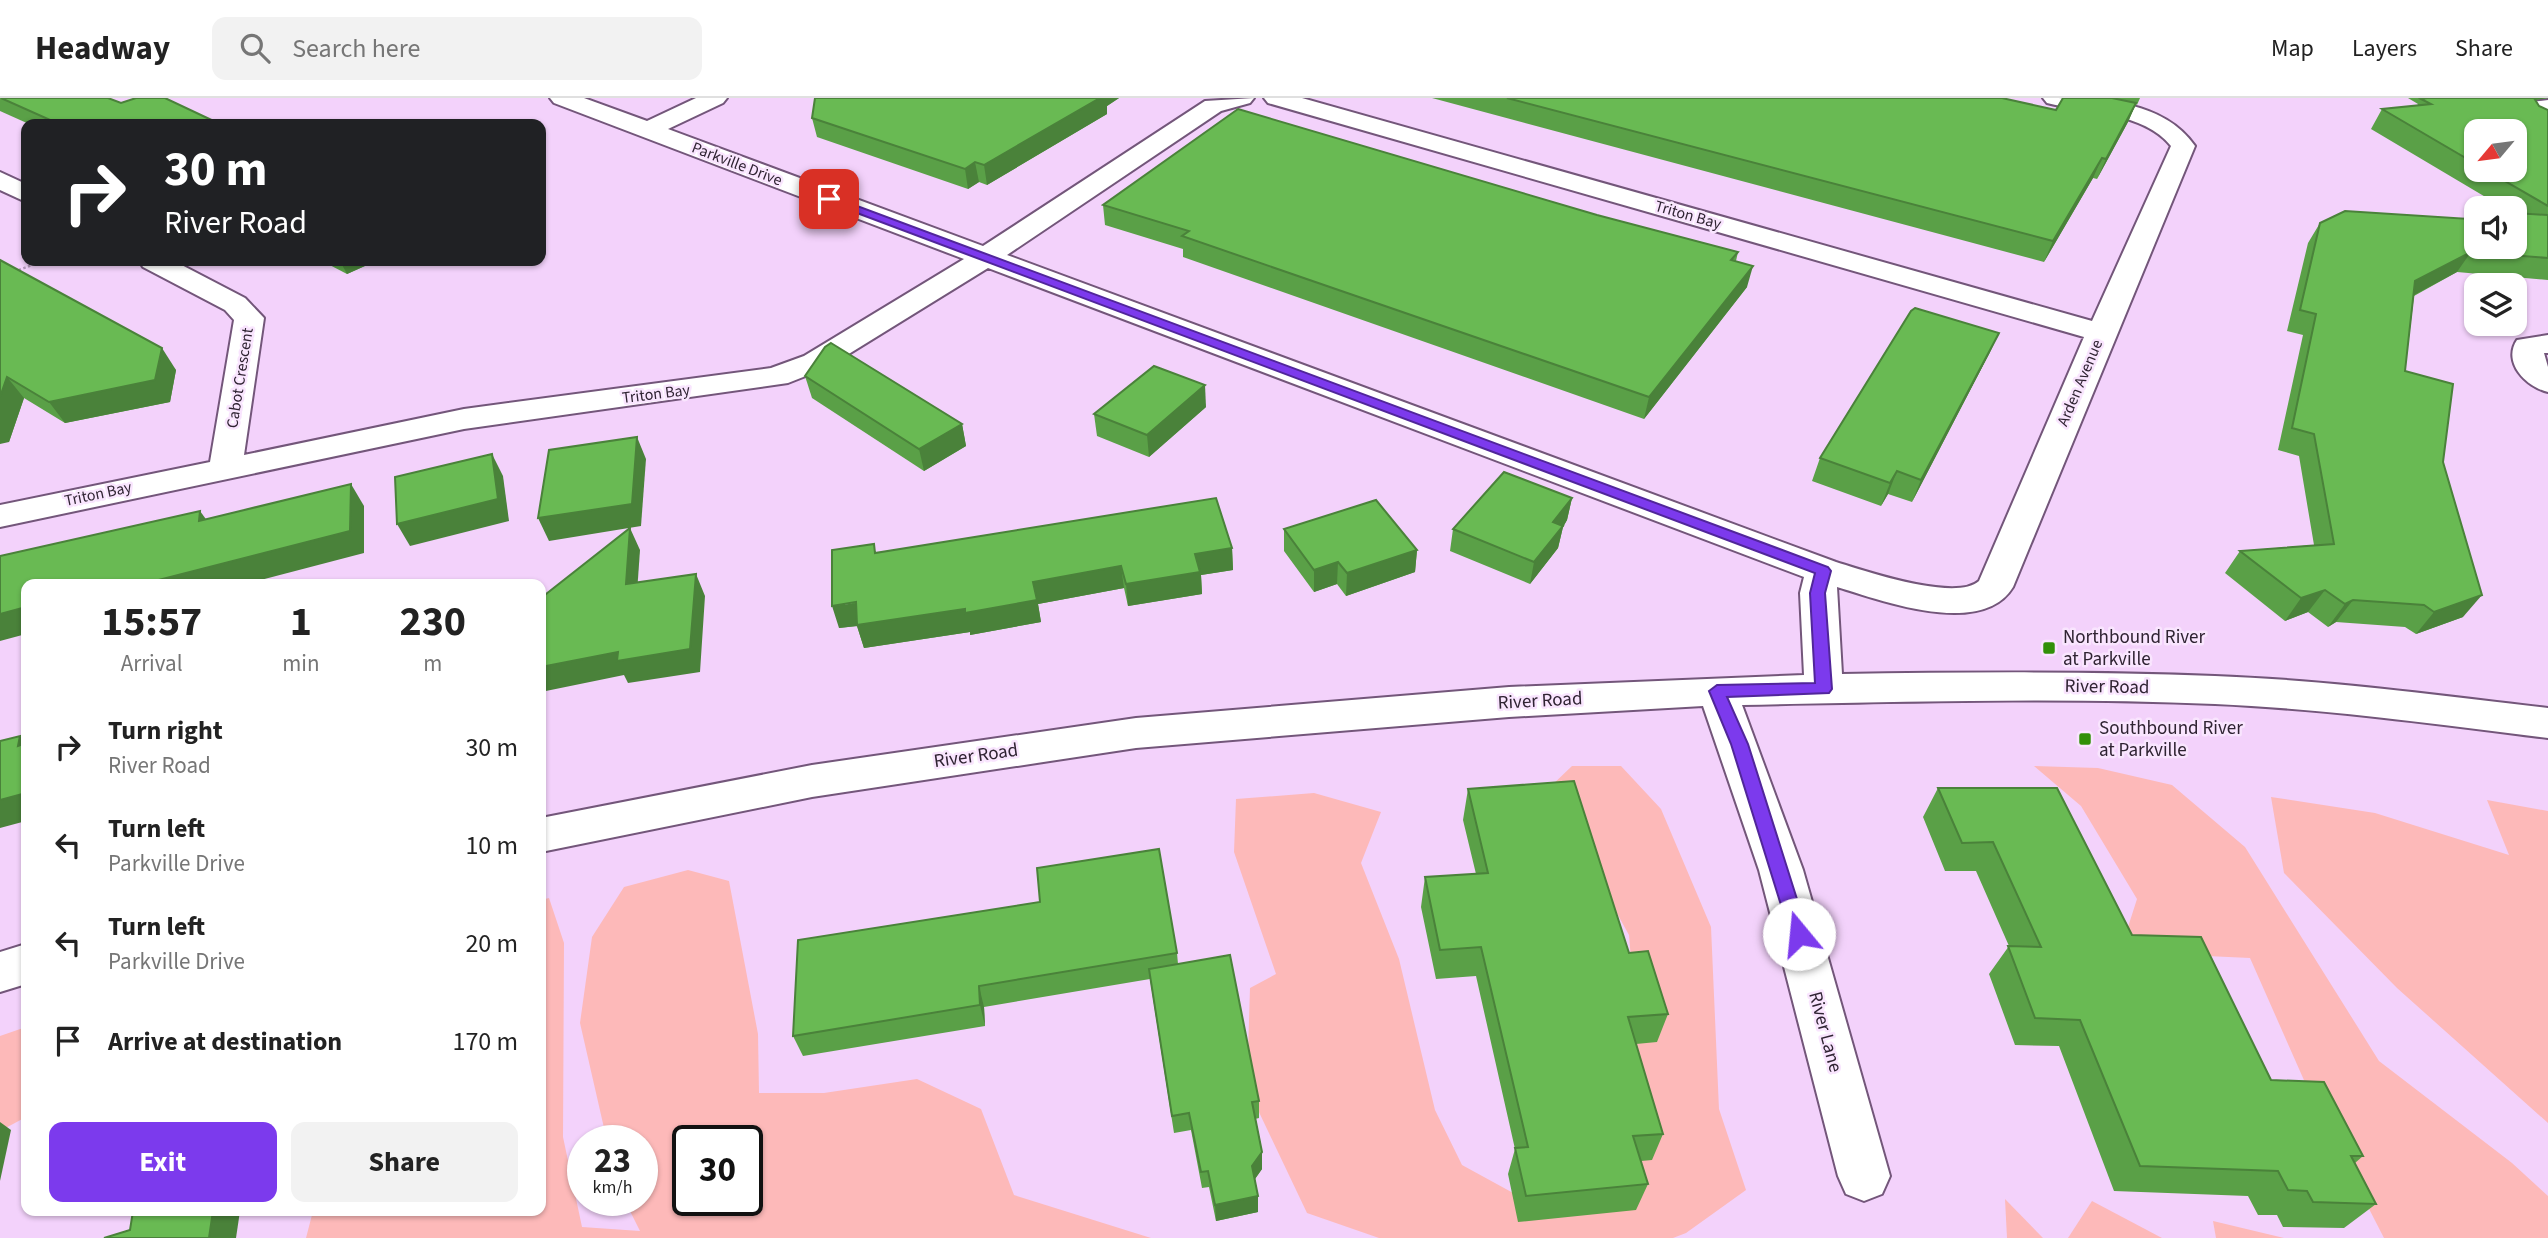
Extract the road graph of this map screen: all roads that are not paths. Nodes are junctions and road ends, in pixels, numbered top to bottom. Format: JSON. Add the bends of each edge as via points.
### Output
{"nodes":[{"id":1,"x":562,"y":98,"type":"edge"},
{"id":2,"x":715,"y":98,"type":"edge"},
{"id":3,"x":1242,"y":98,"type":"edge"},
{"id":4,"x":1276,"y":98,"type":"edge"},
{"id":5,"x":2055,"y":98,"type":"edge"},
{"id":6,"x":2548,"y":107,"type":"edge"},
{"id":7,"x":2548,"y":126,"type":"edge"},
{"id":8,"x":648,"y":130,"type":"junction"},
{"id":9,"x":0,"y":180,"type":"edge"},
{"id":10,"x":21,"y":191,"type":"edge"},
{"id":11,"x":984,"y":258,"type":"junction"},
{"id":12,"x":163,"y":266,"type":"edge"},
{"id":13,"x":2101,"y":333,"type":"junction"},
{"id":14,"x":2548,"y":344,"type":"edge"},
{"id":15,"x":2548,"y":383,"type":"edge"},
{"id":16,"x":226,"y":466,"type":"junction"},
{"id":17,"x":0,"y":516,"type":"edge"},
{"id":18,"x":1823,"y":571,"type":"junction"},
{"id":19,"x":1824,"y":689,"type":"junction"},
{"id":20,"x":1717,"y":691,"type":"junction"},
{"id":21,"x":2548,"y":723,"type":"edge"},
{"id":22,"x":546,"y":834,"type":"edge"},
{"id":23,"x":21,"y":966,"type":"edge"},
{"id":24,"x":0,"y":972,"type":"edge"},
{"id":25,"x":1864,"y":1176,"type":"dead end"}],
"edges":[{"from":1,"to":8,"type":"street","name":"Parkville Drive"},
{"from":2,"to":8,"type":"street"},
{"from":3,"to":11,"type":"street","name":"Triton Bay","via":[[1213,106]]},
{"from":4,"to":13,"type":"street","name":"Triton Bay"},
{"from":5,"to":13,"type":"street","name":"Arden Avenue","via":[[2160,124],[2177,134],[2183,146]]},
{"from":6,"to":7,"type":"street","via":[[2538,107],[2536,119]]},
{"from":8,"to":11,"type":"street","name":"Parkville Drive"},
{"from":9,"to":10,"type":"street"},
{"from":11,"to":16,"type":"street","name":"Triton Bay","via":[[815,362],[777,376],[464,419]]},
{"from":11,"to":18,"type":"street","name":"Parkville Drive"},
{"from":12,"to":16,"type":"street","name":"Cabot Crescent","via":[[235,304],[248,318]]},
{"from":13,"to":18,"type":"street","name":"Arden Avenue","via":[[1995,587],[1983,597],[1957,600],[1912,595]]},
{"from":14,"to":15,"type":"street","via":[[2528,346],[2530,368]]},
{"from":16,"to":17,"type":"street","name":"Triton Bay"},
{"from":18,"to":19,"type":"street","via":[[1818,593]]},
{"from":19,"to":20,"type":"street","name":"River Road"},
{"from":19,"to":21,"type":"street","name":"River Road","via":[[2035,685],[2217,690],[2373,702]]},
{"from":20,"to":22,"type":"street","name":"River Road","via":[[1509,702],[1136,733],[812,781]]},
{"from":20,"to":25,"type":"street","name":"River Lane","via":[[1739,744],[1799,934]]},
{"from":23,"to":24,"type":"street"}]}
